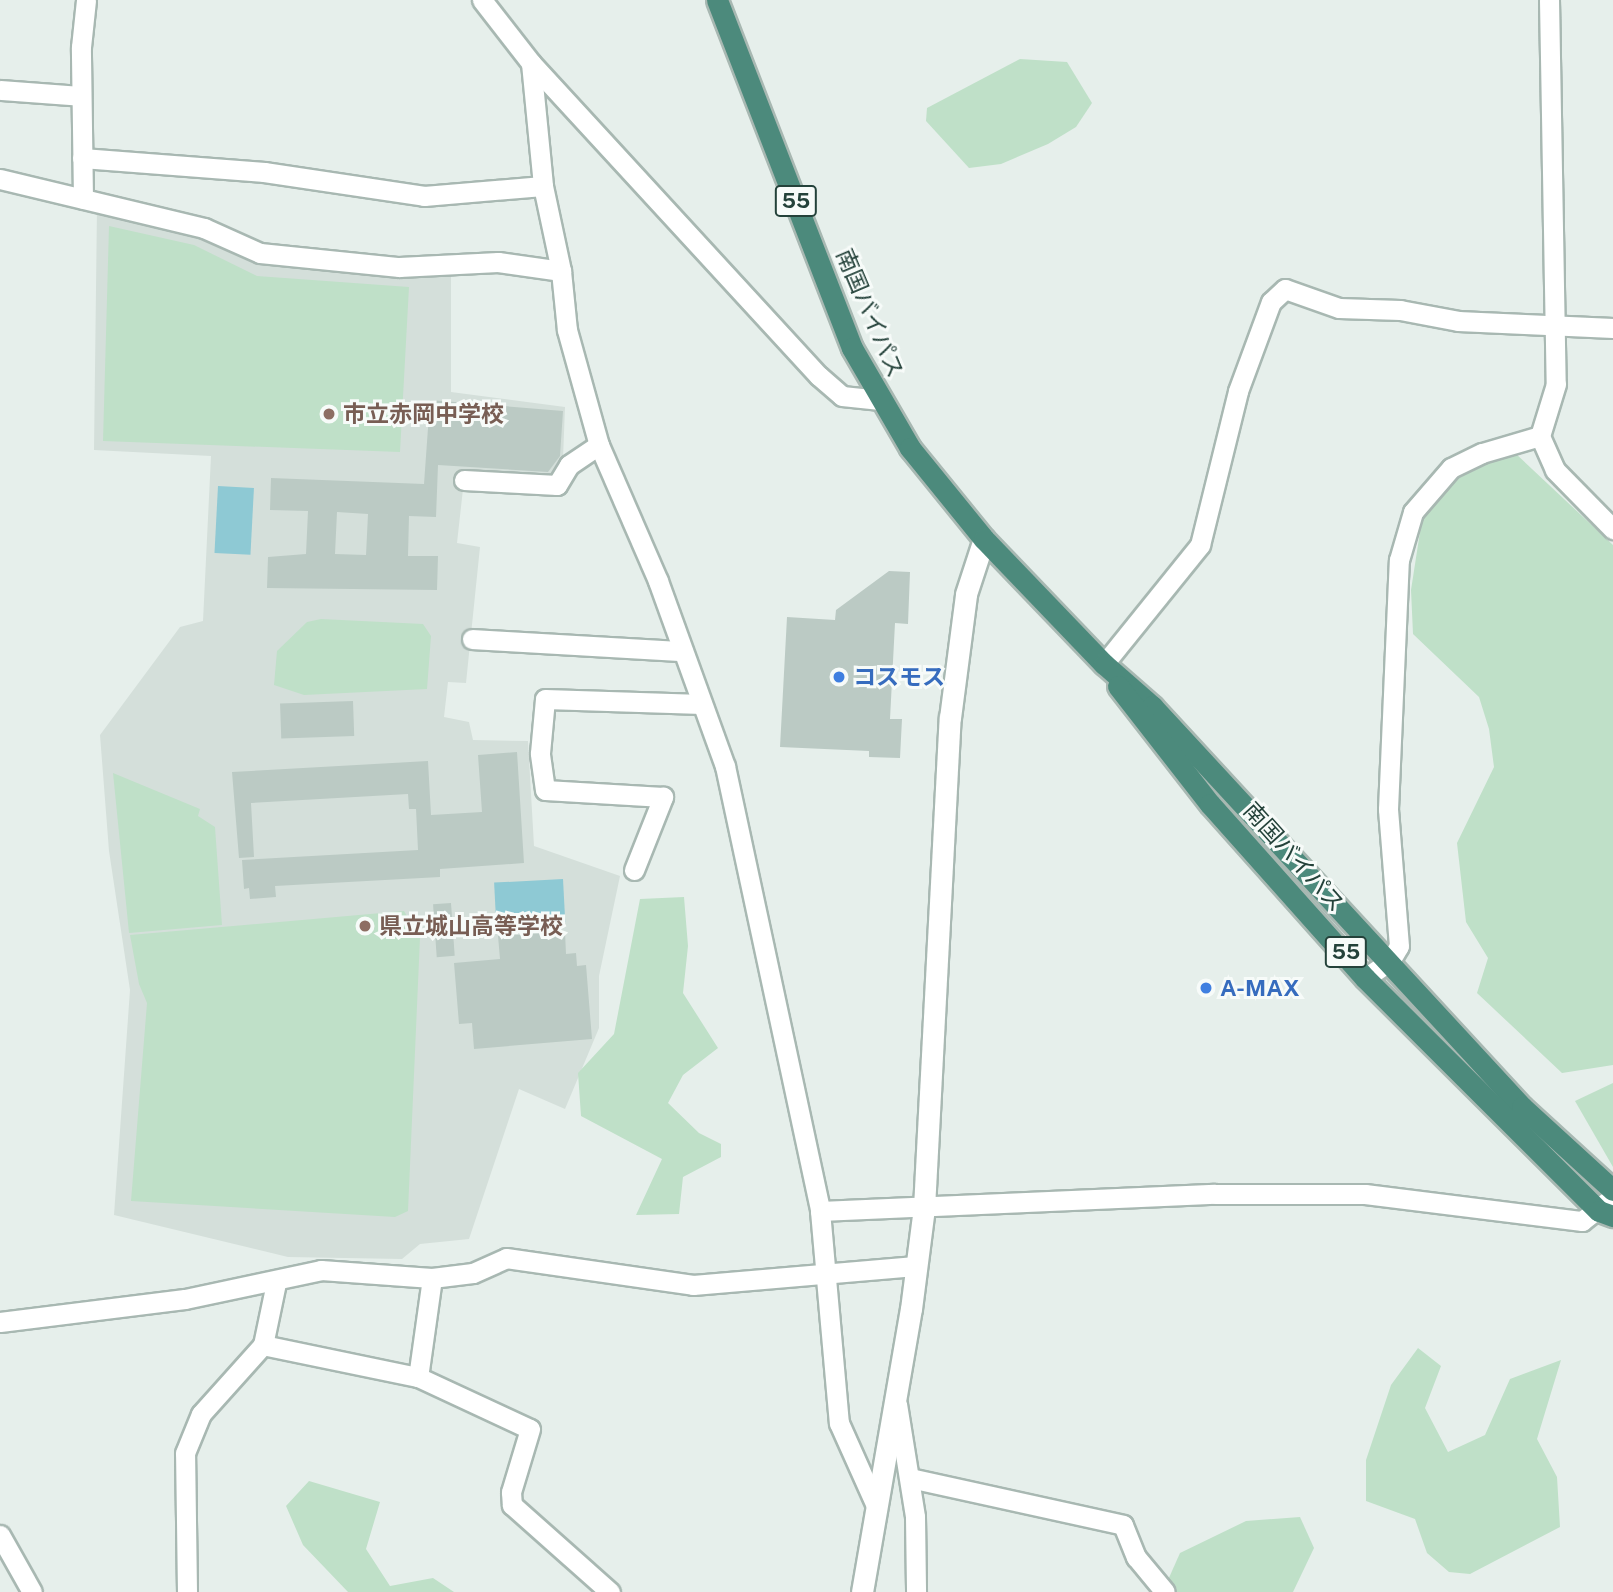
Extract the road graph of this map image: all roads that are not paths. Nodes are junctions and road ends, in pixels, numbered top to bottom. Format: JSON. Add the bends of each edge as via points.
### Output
{"nodes":[{"id":1,"x":86,"y":0,"type":"edge"},
{"id":2,"x":482,"y":0,"type":"edge"},
{"id":3,"x":718,"y":0,"type":"edge"},
{"id":4,"x":1549,"y":0,"type":"edge"},
{"id":5,"x":531,"y":63,"type":"junction"},
{"id":6,"x":0,"y":90,"type":"edge"},
{"id":7,"x":81,"y":96,"type":"junction"},
{"id":8,"x":82,"y":158,"type":"junction"},
{"id":9,"x":0,"y":180,"type":"edge"},
{"id":10,"x":543,"y":186,"type":"junction"},
{"id":11,"x":83,"y":200,"type":"junction"},
{"id":12,"x":561,"y":271,"type":"junction"},
{"id":13,"x":1552,"y":327,"type":"junction"},
{"id":14,"x":1613,"y":328,"type":"edge"},
{"id":15,"x":878,"y":400,"type":"junction"},
{"id":16,"x":1541,"y":436,"type":"junction"},
{"id":17,"x":600,"y":445,"type":"junction"},
{"id":18,"x":464,"y":480,"type":"dead end"},
{"id":19,"x":1613,"y":530,"type":"edge"},
{"id":20,"x":984,"y":539,"type":"junction"},
{"id":21,"x":472,"y":639,"type":"dead end"},
{"id":22,"x":683,"y":651,"type":"junction"},
{"id":23,"x":1104,"y":664,"type":"junction"},
{"id":24,"x":702,"y":704,"type":"junction"},
{"id":25,"x":634,"y":870,"type":"dead end"},
{"id":26,"x":1390,"y":961,"type":"junction"},
{"id":27,"x":1365,"y":978,"type":"junction"},
{"id":28,"x":1613,"y":1190,"type":"edge"},
{"id":29,"x":924,"y":1208,"type":"junction"},
{"id":30,"x":1608,"y":1208,"type":"edge"},
{"id":31,"x":820,"y":1211,"type":"junction"},
{"id":32,"x":915,"y":1266,"type":"junction"},
{"id":33,"x":827,"y":1274,"type":"junction"},
{"id":34,"x":432,"y":1278,"type":"junction"},
{"id":35,"x":276,"y":1283,"type":"junction"},
{"id":36,"x":0,"y":1322,"type":"edge"},
{"id":37,"x":262,"y":1345,"type":"junction"},
{"id":38,"x":418,"y":1377,"type":"junction"},
{"id":39,"x":896,"y":1399,"type":"junction"},
{"id":40,"x":910,"y":1478,"type":"junction"},
{"id":41,"x":877,"y":1508,"type":"junction"},
{"id":42,"x":0,"y":1535,"type":"edge"},
{"id":43,"x":32,"y":1592,"type":"edge"},
{"id":44,"x":187,"y":1592,"type":"edge"},
{"id":45,"x":610,"y":1592,"type":"edge"},
{"id":46,"x":862,"y":1592,"type":"edge"},
{"id":47,"x":916,"y":1592,"type":"edge"},
{"id":48,"x":1165,"y":1592,"type":"edge"}],
"edges":[{"from":1,"to":7,"type":"street"},
{"from":2,"to":5,"type":"street"},
{"from":3,"to":15,"type":"highway","name":"南国バイパス","number":"55","via":[[852,348]]},
{"from":4,"to":13,"type":"street","via":[[1556,229]]},
{"from":5,"to":10,"type":"street"},
{"from":5,"to":15,"type":"street","via":[[820,376],[842,396]]},
{"from":6,"to":7,"type":"street"},
{"from":7,"to":8,"type":"street"},
{"from":8,"to":10,"type":"street","via":[[264,172],[353,189],[424,196]]},
{"from":8,"to":11,"type":"street"},
{"from":9,"to":11,"type":"street"},
{"from":10,"to":12,"type":"street"},
{"from":11,"to":12,"type":"street","via":[[204,228],[260,253],[400,267],[498,262]]},
{"from":12,"to":17,"type":"street","via":[[567,330]]},
{"from":13,"to":14,"type":"street"},
{"from":13,"to":16,"type":"street","via":[[1556,384]]},
{"from":13,"to":23,"type":"street","via":[[1339,308],[1285,289],[1271,302],[1238,391],[1200,545]]},
{"from":15,"to":20,"type":"highway","name":"南国バイパス","number":"55","via":[[910,448]]},
{"from":16,"to":19,"type":"street","via":[[1555,470]]},
{"from":16,"to":26,"type":"street","via":[[1451,468],[1413,512],[1399,560],[1388,809],[1398,946]]},
{"from":17,"to":18,"type":"street","via":[[569,465],[557,485]]},
{"from":17,"to":22,"type":"street"},
{"from":20,"to":23,"type":"highway","name":"南国バイパス","number":"55"},
{"from":20,"to":29,"type":"street","via":[[966,594],[950,718]]},
{"from":21,"to":22,"type":"street"},
{"from":22,"to":24,"type":"street"},
{"from":23,"to":26,"type":"highway","name":"南国バイパス","number":"55","via":[[1152,706]]},
{"from":23,"to":27,"type":"highway","name":"南国バイパス","number":"55","via":[[1138,716],[1202,794]]},
{"from":24,"to":25,"type":"street","via":[[545,699],[540,753],[545,790],[663,797]]},
{"from":24,"to":31,"type":"street","via":[[725,766],[752,881]]},
{"from":26,"to":27,"type":"street"},
{"from":26,"to":28,"type":"highway","name":"南国バイパス","number":"55","via":[[1522,1107]]},
{"from":27,"to":30,"type":"highway","name":"南国バイパス","number":"55"},
{"from":29,"to":30,"type":"street","via":[[1215,1194],[1365,1194],[1582,1221]]},
{"from":29,"to":31,"type":"street"},
{"from":29,"to":32,"type":"street"},
{"from":31,"to":33,"type":"street"},
{"from":32,"to":33,"type":"street"},
{"from":32,"to":39,"type":"street"},
{"from":33,"to":34,"type":"street","via":[[693,1285],[506,1258],[473,1273]]},
{"from":33,"to":41,"type":"street","via":[[839,1423]]},
{"from":34,"to":35,"type":"street","via":[[321,1270]]},
{"from":34,"to":38,"type":"street"},
{"from":35,"to":36,"type":"street"},
{"from":35,"to":37,"type":"street"},
{"from":37,"to":38,"type":"street"},
{"from":37,"to":44,"type":"street","via":[[201,1414],[185,1453]]},
{"from":38,"to":45,"type":"street","via":[[530,1429],[511,1492],[512,1505]]},
{"from":39,"to":40,"type":"street"},
{"from":39,"to":41,"type":"street"},
{"from":40,"to":47,"type":"street"},
{"from":40,"to":48,"type":"street","via":[[1123,1525],[1136,1557]]},
{"from":41,"to":46,"type":"street"},
{"from":42,"to":43,"type":"street"}]}
